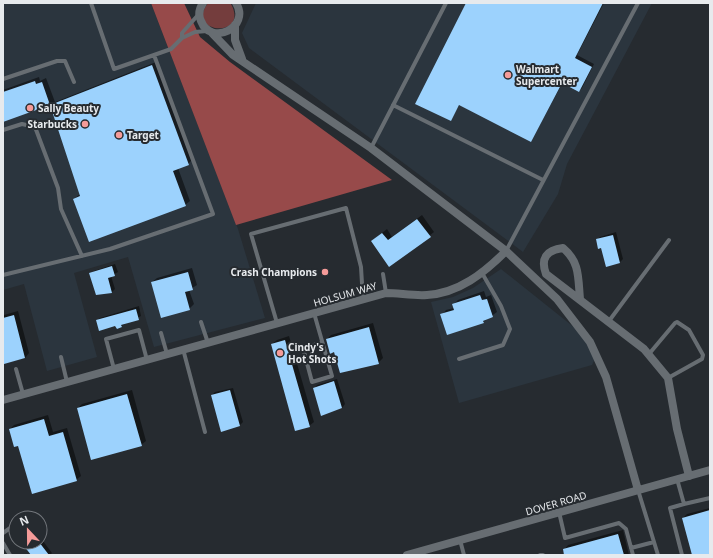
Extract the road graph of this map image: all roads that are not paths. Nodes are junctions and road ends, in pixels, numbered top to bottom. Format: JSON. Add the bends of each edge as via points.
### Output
{"nodes":[{"id":1,"x":91,"y":3,"type":"edge"},
{"id":2,"x":203,"y":3,"type":"edge"},
{"id":3,"x":446,"y":3,"type":"edge"},
{"id":4,"x":638,"y":3,"type":"edge"},
{"id":5,"x":237,"y":4,"type":"edge"},
{"id":6,"x":199,"y":9,"type":"edge"},
{"id":7,"x":235,"y":25,"type":"junction"},
{"id":8,"x":211,"y":32,"type":"junction"},
{"id":9,"x":182,"y":38,"type":"junction"},
{"id":10,"x":154,"y":55,"type":"junction"},
{"id":11,"x":242,"y":59,"type":"junction"},
{"id":12,"x":3,"y":79,"type":"edge"},
{"id":13,"x":74,"y":82,"type":"dead end"},
{"id":14,"x":393,"y":104,"type":"junction"},
{"id":15,"x":3,"y":130,"type":"edge"},
{"id":16,"x":371,"y":148,"type":"junction"},
{"id":17,"x":543,"y":180,"type":"junction"},
{"id":18,"x":669,"y":240,"type":"dead end"},
{"id":19,"x":506,"y":251,"type":"junction"},
{"id":20,"x":82,"y":256,"type":"junction"},
{"id":21,"x":482,"y":273,"type":"junction"},
{"id":22,"x":383,"y":274,"type":"dead end"},
{"id":23,"x":3,"y":275,"type":"edge"},
{"id":24,"x":386,"y":293,"type":"junction"},
{"id":25,"x":580,"y":299,"type":"junction"},
{"id":26,"x":363,"y":300,"type":"junction"},
{"id":27,"x":314,"y":313,"type":"junction"},
{"id":28,"x":609,"y":321,"type":"junction"},
{"id":29,"x":202,"y":322,"type":"dead end"},
{"id":30,"x":277,"y":324,"type":"junction"},
{"id":31,"x":161,"y":333,"type":"dead end"},
{"id":32,"x":321,"y":342,"type":"junction"},
{"id":33,"x":208,"y":343,"type":"junction"},
{"id":34,"x":183,"y":349,"type":"junction"},
{"id":35,"x":167,"y":354,"type":"junction"},
{"id":36,"x":649,"y":354,"type":"junction"},
{"id":37,"x":61,"y":357,"type":"dead end"},
{"id":38,"x":459,"y":359,"type":"dead end"},
{"id":39,"x":147,"y":360,"type":"junction"},
{"id":40,"x":16,"y":369,"type":"dead end"},
{"id":41,"x":114,"y":369,"type":"junction"},
{"id":42,"x":668,"y":378,"type":"junction"},
{"id":43,"x":67,"y":382,"type":"junction"},
{"id":44,"x":23,"y":394,"type":"junction"},
{"id":45,"x":3,"y":400,"type":"edge"},
{"id":46,"x":206,"y":432,"type":"dead end"},
{"id":47,"x":710,"y":470,"type":"edge"},
{"id":48,"x":689,"y":476,"type":"junction"},
{"id":49,"x":677,"y":479,"type":"junction"},
{"id":50,"x":638,"y":490,"type":"junction"},
{"id":51,"x":710,"y":498,"type":"edge"},
{"id":52,"x":684,"y":504,"type":"junction"},
{"id":53,"x":559,"y":512,"type":"junction"},
{"id":54,"x":460,"y":540,"type":"junction"},
{"id":55,"x":654,"y":542,"type":"junction"},
{"id":56,"x":3,"y":543,"type":"edge"},
{"id":57,"x":631,"y":548,"type":"junction"},
{"id":58,"x":10,"y":555,"type":"edge"},
{"id":59,"x":407,"y":555,"type":"edge"},
{"id":60,"x":464,"y":555,"type":"edge"},
{"id":61,"x":540,"y":555,"type":"edge"},
{"id":62,"x":543,"y":555,"type":"edge"},
{"id":63,"x":633,"y":555,"type":"edge"},
{"id":64,"x":658,"y":555,"type":"edge"},
{"id":65,"x":682,"y":555,"type":"edge"}],
"edges":[{"from":1,"to":10,"type":"lane","via":[[114,69]]},
{"from":2,"to":6,"type":"street"},
{"from":3,"to":14,"type":"lane"},
{"from":4,"to":17,"type":"lane","name":"HOLSUM WAY"},
{"from":5,"to":7,"type":"street","via":[[239,16]]},
{"from":6,"to":8,"type":"street","via":[[202,23]]},
{"from":6,"to":9,"type":"lane","via":[[195,21],[182,33]]},
{"from":7,"to":8,"type":"street","via":[[223,34]]},
{"from":7,"to":11,"type":"street","via":[[235,40]]},
{"from":8,"to":9,"type":"lane","via":[[195,32]]},
{"from":8,"to":11,"type":"street","via":[[233,54]]},
{"from":9,"to":10,"type":"lane","via":[[171,49]]},
{"from":10,"to":20,"type":"lane","via":[[213,214]]},
{"from":11,"to":16,"type":"street"},
{"from":12,"to":13,"type":"lane","via":[[57,61],[65,61]]},
{"from":14,"to":16,"type":"lane"},
{"from":14,"to":17,"type":"lane"},
{"from":15,"to":20,"type":"lane","via":[[22,124],[35,128],[58,188],[61,209]]},
{"from":16,"to":19,"type":"street"},
{"from":17,"to":19,"type":"lane","name":"HOLSUM WAY"},
{"from":18,"to":28,"type":"lane"},
{"from":19,"to":21,"type":"street","name":"HOLSUM WAY"},
{"from":19,"to":50,"type":"street","via":[[557,299],[590,342],[606,377]]},
{"from":20,"to":23,"type":"lane"},
{"from":21,"to":24,"type":"street","name":"HOLSUM WAY","via":[[468,283],[449,291],[427,295]]},
{"from":21,"to":38,"type":"lane","via":[[501,306],[510,329],[503,345]]},
{"from":22,"to":24,"type":"lane"},
{"from":24,"to":26,"type":"street","name":"HOLSUM WAY"},
{"from":25,"to":25,"type":"street","via":[[546,274],[543,265],[545,256],[553,249],[563,248],[576,264]]},
{"from":25,"to":28,"type":"street"},
{"from":26,"to":27,"type":"street","name":"HOLSUM WAY"},
{"from":26,"to":30,"type":"lane","via":[[361,267],[346,208],[251,234]]},
{"from":27,"to":30,"type":"street","name":"HOLSUM WAY"},
{"from":27,"to":32,"type":"lane"},
{"from":28,"to":36,"type":"street"},
{"from":29,"to":33,"type":"lane"},
{"from":30,"to":33,"type":"street","name":"HOLSUM WAY"},
{"from":31,"to":35,"type":"lane"},
{"from":32,"to":32,"type":"lane","via":[[332,376],[312,382],[303,348]]},
{"from":33,"to":34,"type":"street","name":"HOLSUM WAY"},
{"from":34,"to":35,"type":"street","name":"HOLSUM WAY"},
{"from":34,"to":46,"type":"lane"},
{"from":35,"to":39,"type":"street","name":"HOLSUM WAY"},
{"from":36,"to":42,"type":"street"},
{"from":36,"to":42,"type":"lane","via":[[675,323],[689,330],[703,355],[702,358]]},
{"from":37,"to":43,"type":"lane"},
{"from":39,"to":41,"type":"street","name":"HOLSUM WAY"},
{"from":39,"to":41,"type":"lane","via":[[139,330],[106,339]]},
{"from":40,"to":44,"type":"lane"},
{"from":41,"to":43,"type":"street","name":"HOLSUM WAY"},
{"from":42,"to":48,"type":"street"},
{"from":43,"to":44,"type":"street","name":"HOLSUM WAY"},
{"from":44,"to":45,"type":"street","name":"HOLSUM WAY"},
{"from":47,"to":48,"type":"street","name":"DOVER ROAD"},
{"from":48,"to":49,"type":"street","name":"DOVER ROAD"},
{"from":49,"to":50,"type":"street","name":"DOVER ROAD"},
{"from":49,"to":52,"type":"lane"},
{"from":50,"to":53,"type":"street","name":"DOVER ROAD"},
{"from":50,"to":55,"type":"lane"},
{"from":51,"to":52,"type":"lane"},
{"from":52,"to":65,"type":"lane","via":[[670,508]]},
{"from":53,"to":54,"type":"street","name":"DOVER ROAD"},
{"from":53,"to":57,"type":"lane","via":[[566,538],[619,524],[626,529]]},
{"from":54,"to":59,"type":"street","name":"DOVER ROAD"},
{"from":54,"to":60,"type":"lane"},
{"from":55,"to":57,"type":"lane"},
{"from":55,"to":64,"type":"lane"},
{"from":56,"to":58,"type":"lane"},
{"from":57,"to":63,"type":"lane"},
{"from":61,"to":62,"type":"lane"}]}
